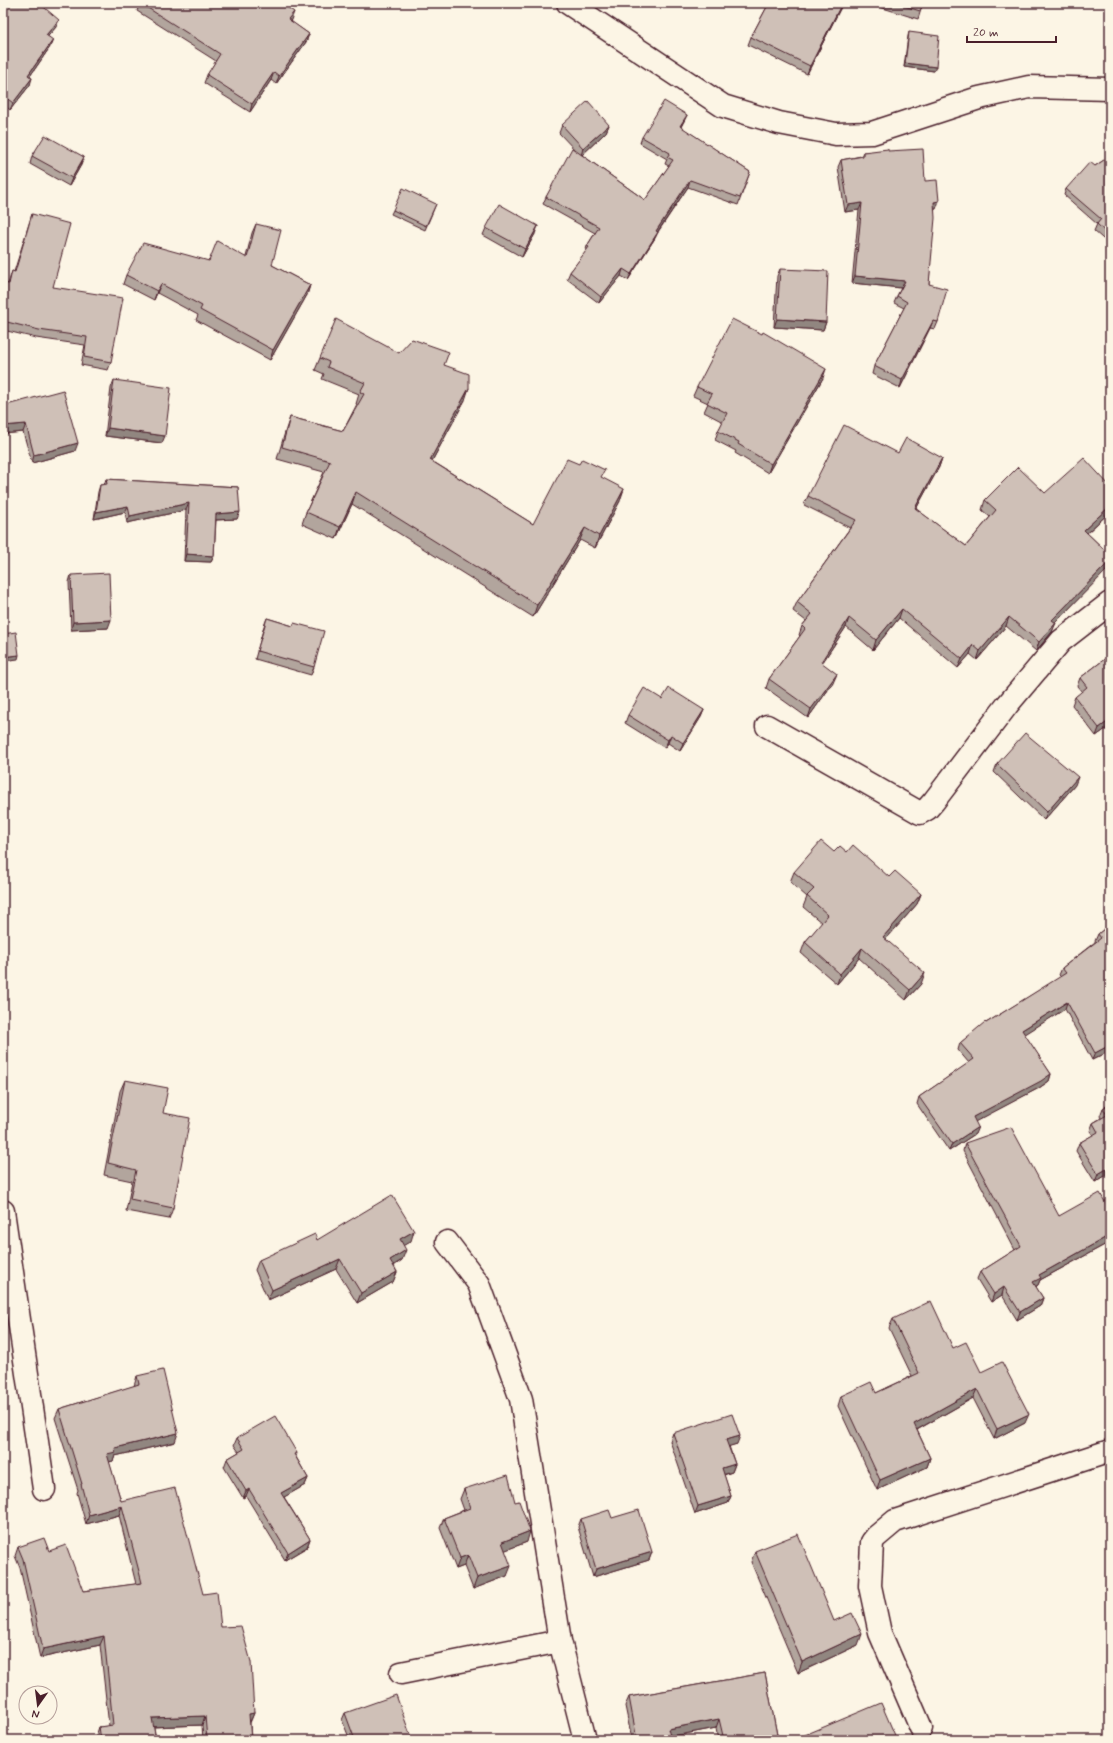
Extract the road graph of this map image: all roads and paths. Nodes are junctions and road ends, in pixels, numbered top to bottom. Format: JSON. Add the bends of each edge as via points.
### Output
{"nodes":[{"id":1,"x":568,"y":3,"type":"edge"},
{"id":2,"x":1110,"y":89,"type":"edge"},
{"id":3,"x":1110,"y":603,"type":"edge"},
{"id":4,"x":767,"y":726,"type":"dead end"},
{"id":5,"x":3,"y":1212,"type":"edge"},
{"id":6,"x":447,"y":1242,"type":"dead end"},
{"id":7,"x":1110,"y":1451,"type":"edge"},
{"id":8,"x":44,"y":1489,"type":"dead end"},
{"id":9,"x":560,"y":1641,"type":"junction"},
{"id":10,"x":401,"y":1673,"type":"dead end"},
{"id":11,"x":921,"y":1728,"type":"dead end"},
{"id":12,"x":585,"y":1740,"type":"edge"}],
"edges":[{"from":1,"to":2,"type":"street","via":[[723,106],[779,123],[836,134],[872,133],[979,98],[1029,87]]},
{"from":3,"to":4,"type":"street","via":[[1061,641],[1008,704],[934,801],[920,813]]},
{"from":5,"to":8,"type":"street"},
{"from":6,"to":9,"type":"street","via":[[479,1284],[521,1399]]},
{"from":7,"to":11,"type":"street","via":[[895,1521],[872,1542],[870,1586],[880,1633]]},
{"from":9,"to":10,"type":"street"},
{"from":9,"to":12,"type":"street"}]}
